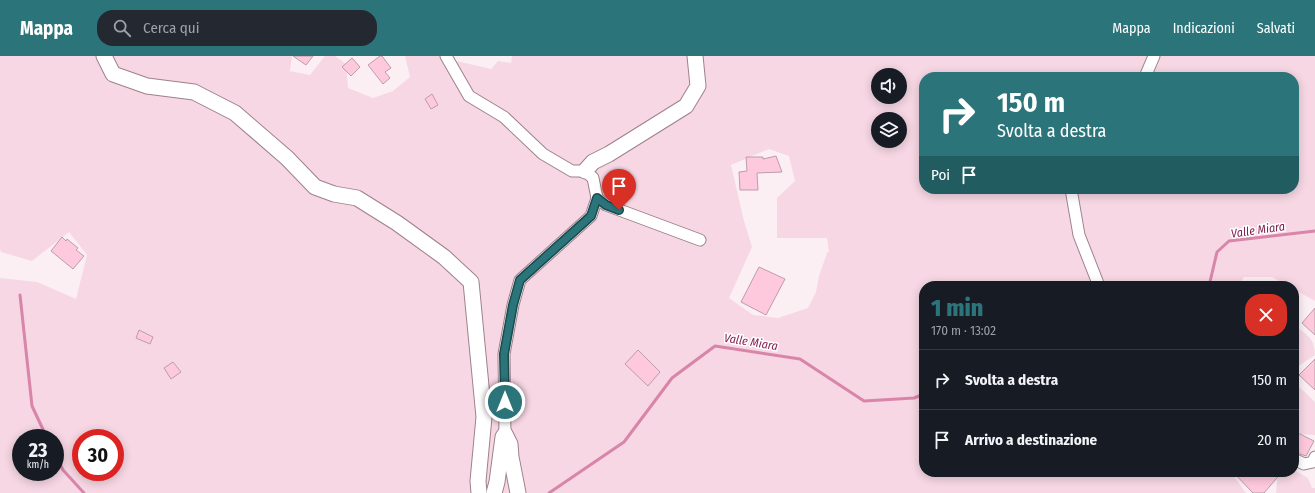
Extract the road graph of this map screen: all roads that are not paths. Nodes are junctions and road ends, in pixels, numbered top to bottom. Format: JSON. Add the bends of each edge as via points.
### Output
{"nodes":[{"id":1,"x":104,"y":56,"type":"edge"},
{"id":2,"x":446,"y":56,"type":"edge"},
{"id":3,"x":695,"y":56,"type":"edge"},
{"id":4,"x":1154,"y":56,"type":"edge"},
{"id":5,"x":1147,"y":72,"type":"edge"},
{"id":6,"x":585,"y":171,"type":"junction"},
{"id":7,"x":1073,"y":194,"type":"edge"},
{"id":8,"x":597,"y":198,"type":"junction"},
{"id":9,"x":700,"y":240,"type":"dead end"},
{"id":10,"x":1097,"y":281,"type":"edge"},
{"id":11,"x":505,"y":434,"type":"junction"},
{"id":12,"x":1315,"y":457,"type":"edge"},
{"id":13,"x":1299,"y":462,"type":"edge"},
{"id":14,"x":479,"y":493,"type":"edge"},
{"id":15,"x":494,"y":493,"type":"edge"},
{"id":16,"x":518,"y":493,"type":"edge"}],
"edges":[{"from":1,"to":14,"type":"street","via":[[113,74],[147,86],[194,92],[235,113],[287,158],[315,187],[357,198],[398,223],[444,257],[471,282],[484,418]]},
{"from":2,"to":6,"type":"street","via":[[469,96],[504,117],[543,154],[572,170]]},
{"from":3,"to":6,"type":"street","via":[[698,86],[686,106],[593,162]]},
{"from":4,"to":5,"type":"street"},
{"from":6,"to":8,"type":"street","via":[[593,178]]},
{"from":7,"to":10,"type":"street","via":[[1079,235]]},
{"from":8,"to":9,"type":"street","via":[[606,205]]},
{"from":8,"to":11,"type":"street","via":[[591,216],[520,280],[504,354]]},
{"from":11,"to":15,"type":"street"},
{"from":11,"to":16,"type":"street","via":[[510,444]]},
{"from":12,"to":13,"type":"street","via":[[1313,462],[1304,464]]}]}
